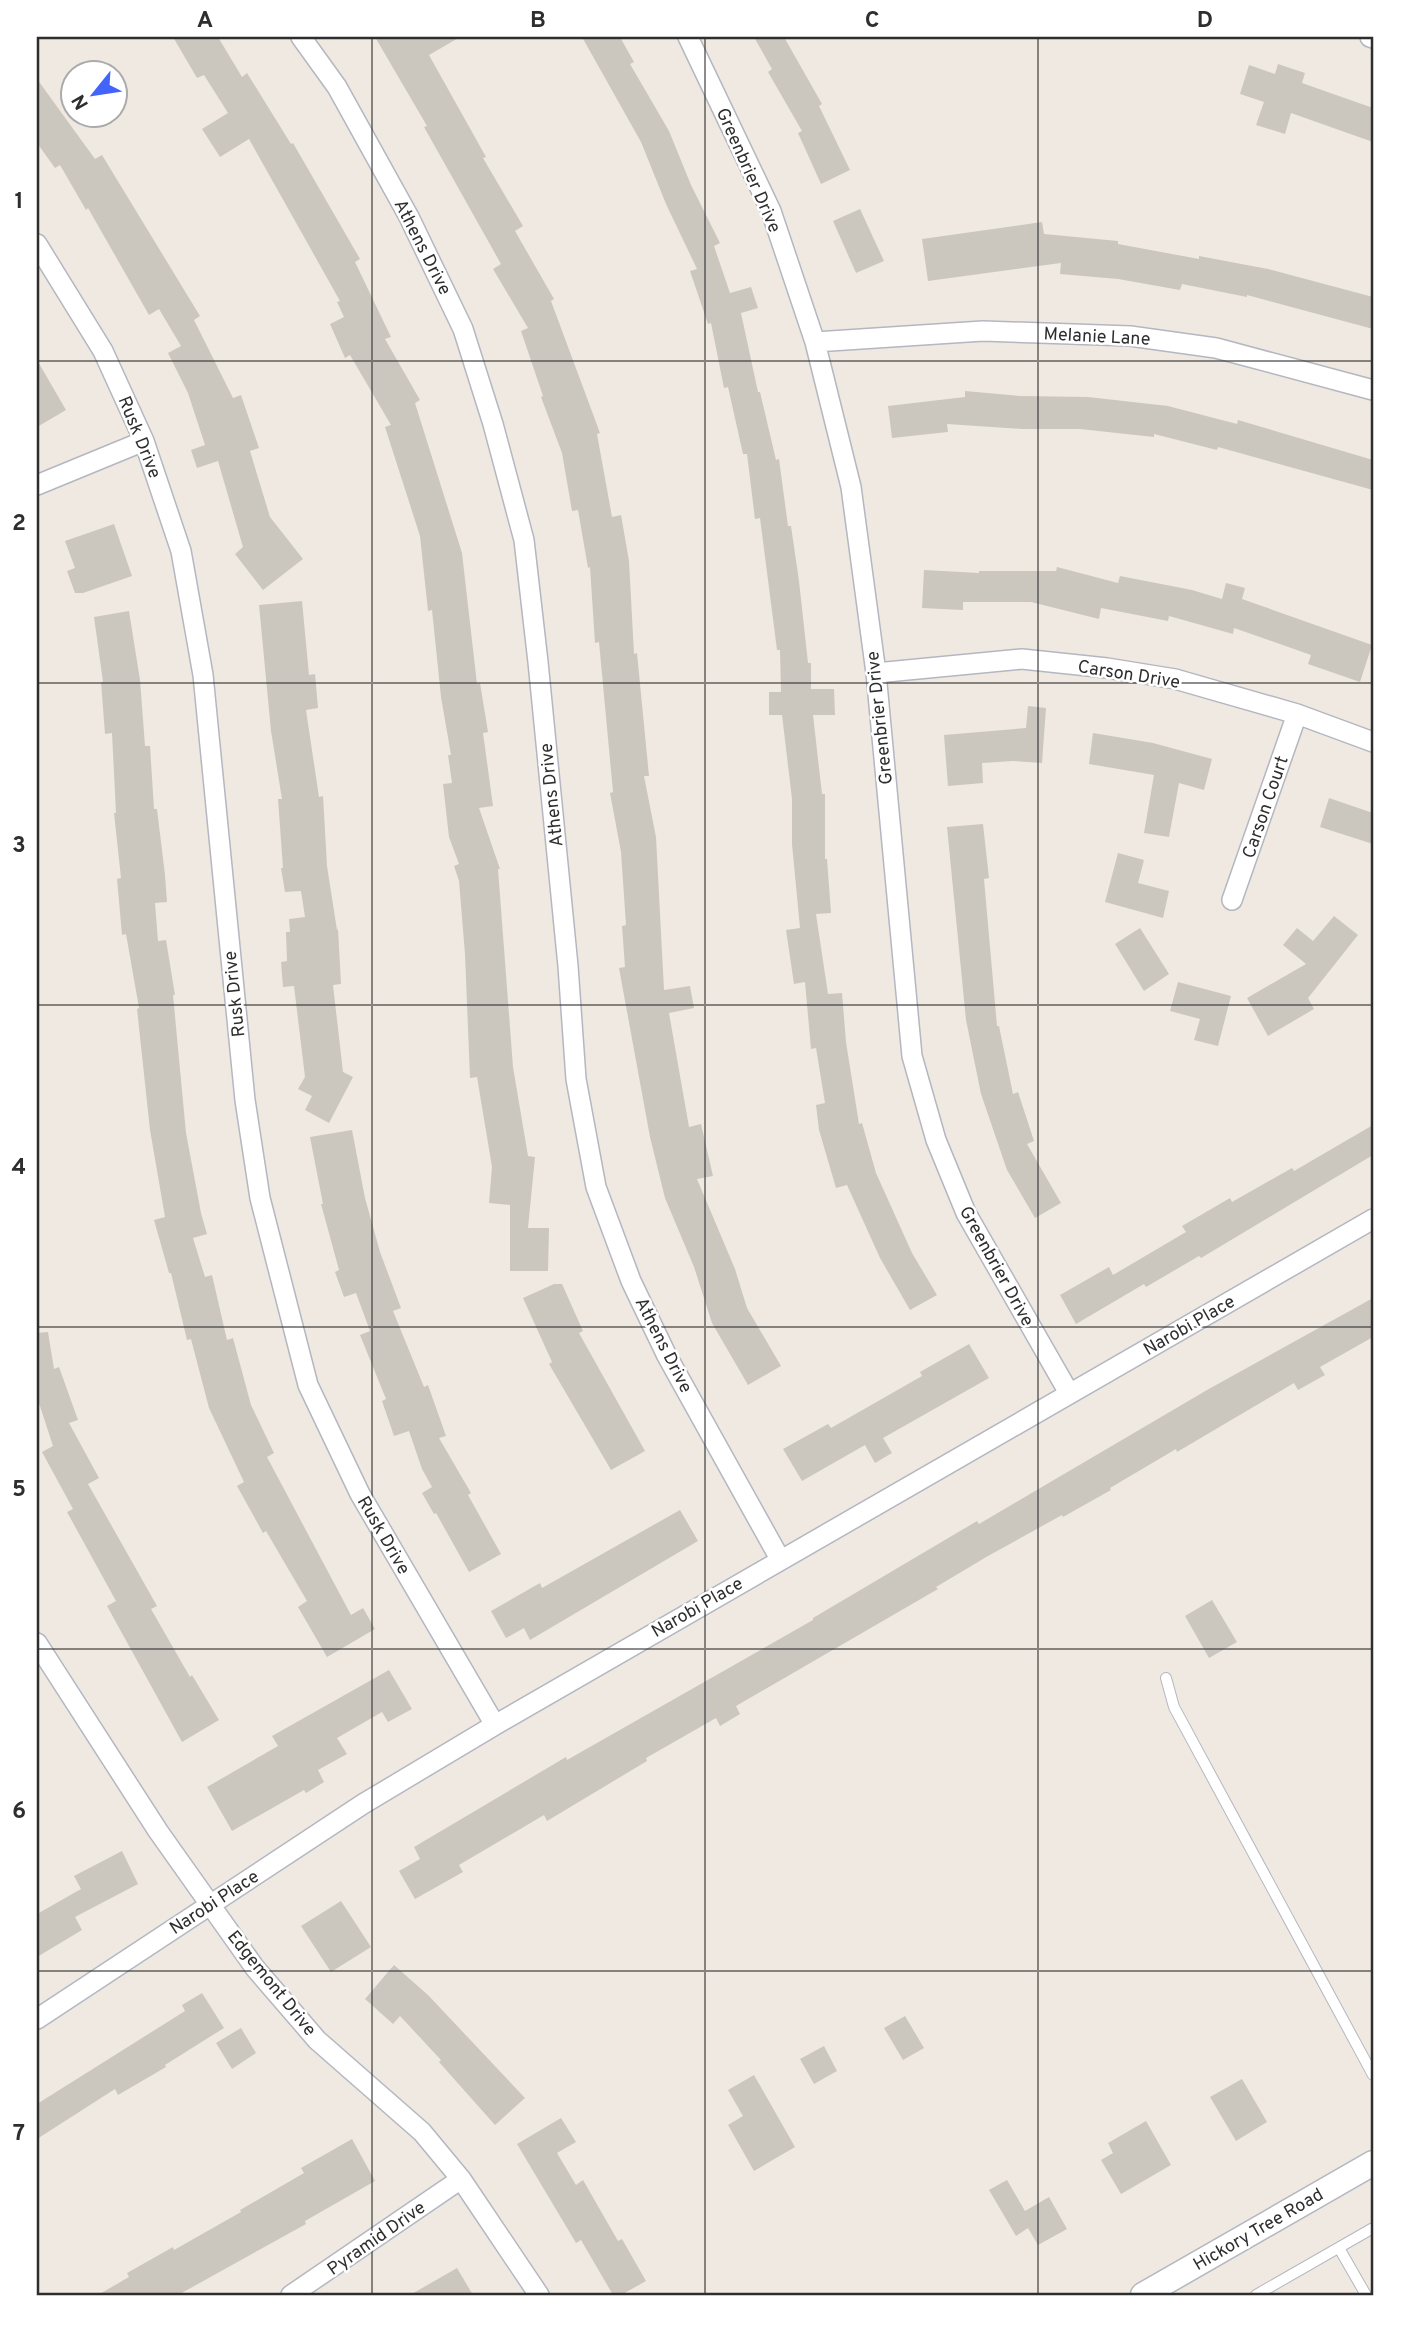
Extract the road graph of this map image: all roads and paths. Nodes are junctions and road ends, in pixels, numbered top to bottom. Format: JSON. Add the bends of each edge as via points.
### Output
{"nodes":[{"id":1,"x":301,"y":37,"type":"edge"},
{"id":2,"x":688,"y":37,"type":"edge"},
{"id":3,"x":37,"y":244,"type":"edge"},
{"id":4,"x":815,"y":342,"type":"junction"},
{"id":5,"x":1373,"y":390,"type":"edge"},
{"id":6,"x":144,"y":441,"type":"junction"},
{"id":7,"x":37,"y":485,"type":"edge"},
{"id":8,"x":876,"y":673,"type":"junction"},
{"id":9,"x":1297,"y":714,"type":"junction"},
{"id":10,"x":1373,"y":742,"type":"edge"},
{"id":11,"x":1232,"y":900,"type":"dead end"},
{"id":12,"x":1373,"y":1219,"type":"edge"},
{"id":13,"x":1069,"y":1394,"type":"junction"},
{"id":14,"x":780,"y":1559,"type":"junction"},
{"id":15,"x":37,"y":1643,"type":"edge"},
{"id":16,"x":1166,"y":1678,"type":"dead end"},
{"id":17,"x":495,"y":1725,"type":"junction"},
{"id":18,"x":211,"y":1904,"type":"junction"},
{"id":19,"x":37,"y":2020,"type":"edge"},
{"id":20,"x":1373,"y":2075,"type":"edge"},
{"id":21,"x":1373,"y":2163,"type":"edge"},
{"id":22,"x":461,"y":2179,"type":"junction"},
{"id":23,"x":1373,"y":2228,"type":"edge"},
{"id":24,"x":1339,"y":2248,"type":"junction"},
{"id":25,"x":291,"y":2295,"type":"edge"},
{"id":26,"x":540,"y":2295,"type":"edge"},
{"id":27,"x":1143,"y":2295,"type":"edge"},
{"id":28,"x":1256,"y":2295,"type":"edge"},
{"id":29,"x":1366,"y":2295,"type":"edge"}],
"edges":[{"from":1,"to":14,"type":"street","name":"Athens Drive","via":[[337,87],[402,205],[463,329],[493,424],[524,540],[576,1079],[596,1187],[631,1281],[667,1356]]},
{"from":2,"to":4,"type":"street","name":"Greenbrier Drive","via":[[771,211]]},
{"from":3,"to":6,"type":"street","name":"Rusk Drive","via":[[103,351]]},
{"from":4,"to":5,"type":"street","name":"Melanie Lane","via":[[983,331],[1130,336],[1216,348]]},
{"from":4,"to":8,"type":"street","name":"Greenbrier Drive","via":[[851,487]]},
{"from":6,"to":7,"type":"street"},
{"from":6,"to":17,"type":"street","name":"Rusk Drive","via":[[186,576],[202,676],[245,1100],[260,1198],[308,1385],[360,1494]]},
{"from":8,"to":9,"type":"street","name":"Carson Drive","via":[[1022,659],[1175,679]]},
{"from":8,"to":13,"type":"street","name":"Greenbrier Drive","via":[[912,1056],[936,1140],[966,1213]]},
{"from":9,"to":10,"type":"street","name":"Carson Drive"},
{"from":9,"to":11,"type":"street","name":"Carson Court"},
{"from":12,"to":13,"type":"street","name":"Narobi Place"},
{"from":13,"to":14,"type":"street","name":"Narobi Place"},
{"from":14,"to":17,"type":"street","name":"Narobi Place"},
{"from":15,"to":18,"type":"street","name":"Edgemont Drive","via":[[158,1831]]},
{"from":16,"to":20,"type":"lane","via":[[1174,1707]]},
{"from":17,"to":18,"type":"street","name":"Narobi Place","via":[[363,1804]]},
{"from":18,"to":19,"type":"street","name":"Narobi Place"},
{"from":18,"to":22,"type":"street","name":"Edgemont Drive","via":[[256,1968],[317,2040],[422,2132]]},
{"from":21,"to":27,"type":"street","name":"Hickory Tree Road"},
{"from":22,"to":25,"type":"street","name":"Pyramid Drive"},
{"from":22,"to":26,"type":"street","name":"Edgemont Drive"},
{"from":23,"to":24,"type":"lane"},
{"from":24,"to":28,"type":"lane"},
{"from":24,"to":29,"type":"lane"}]}
